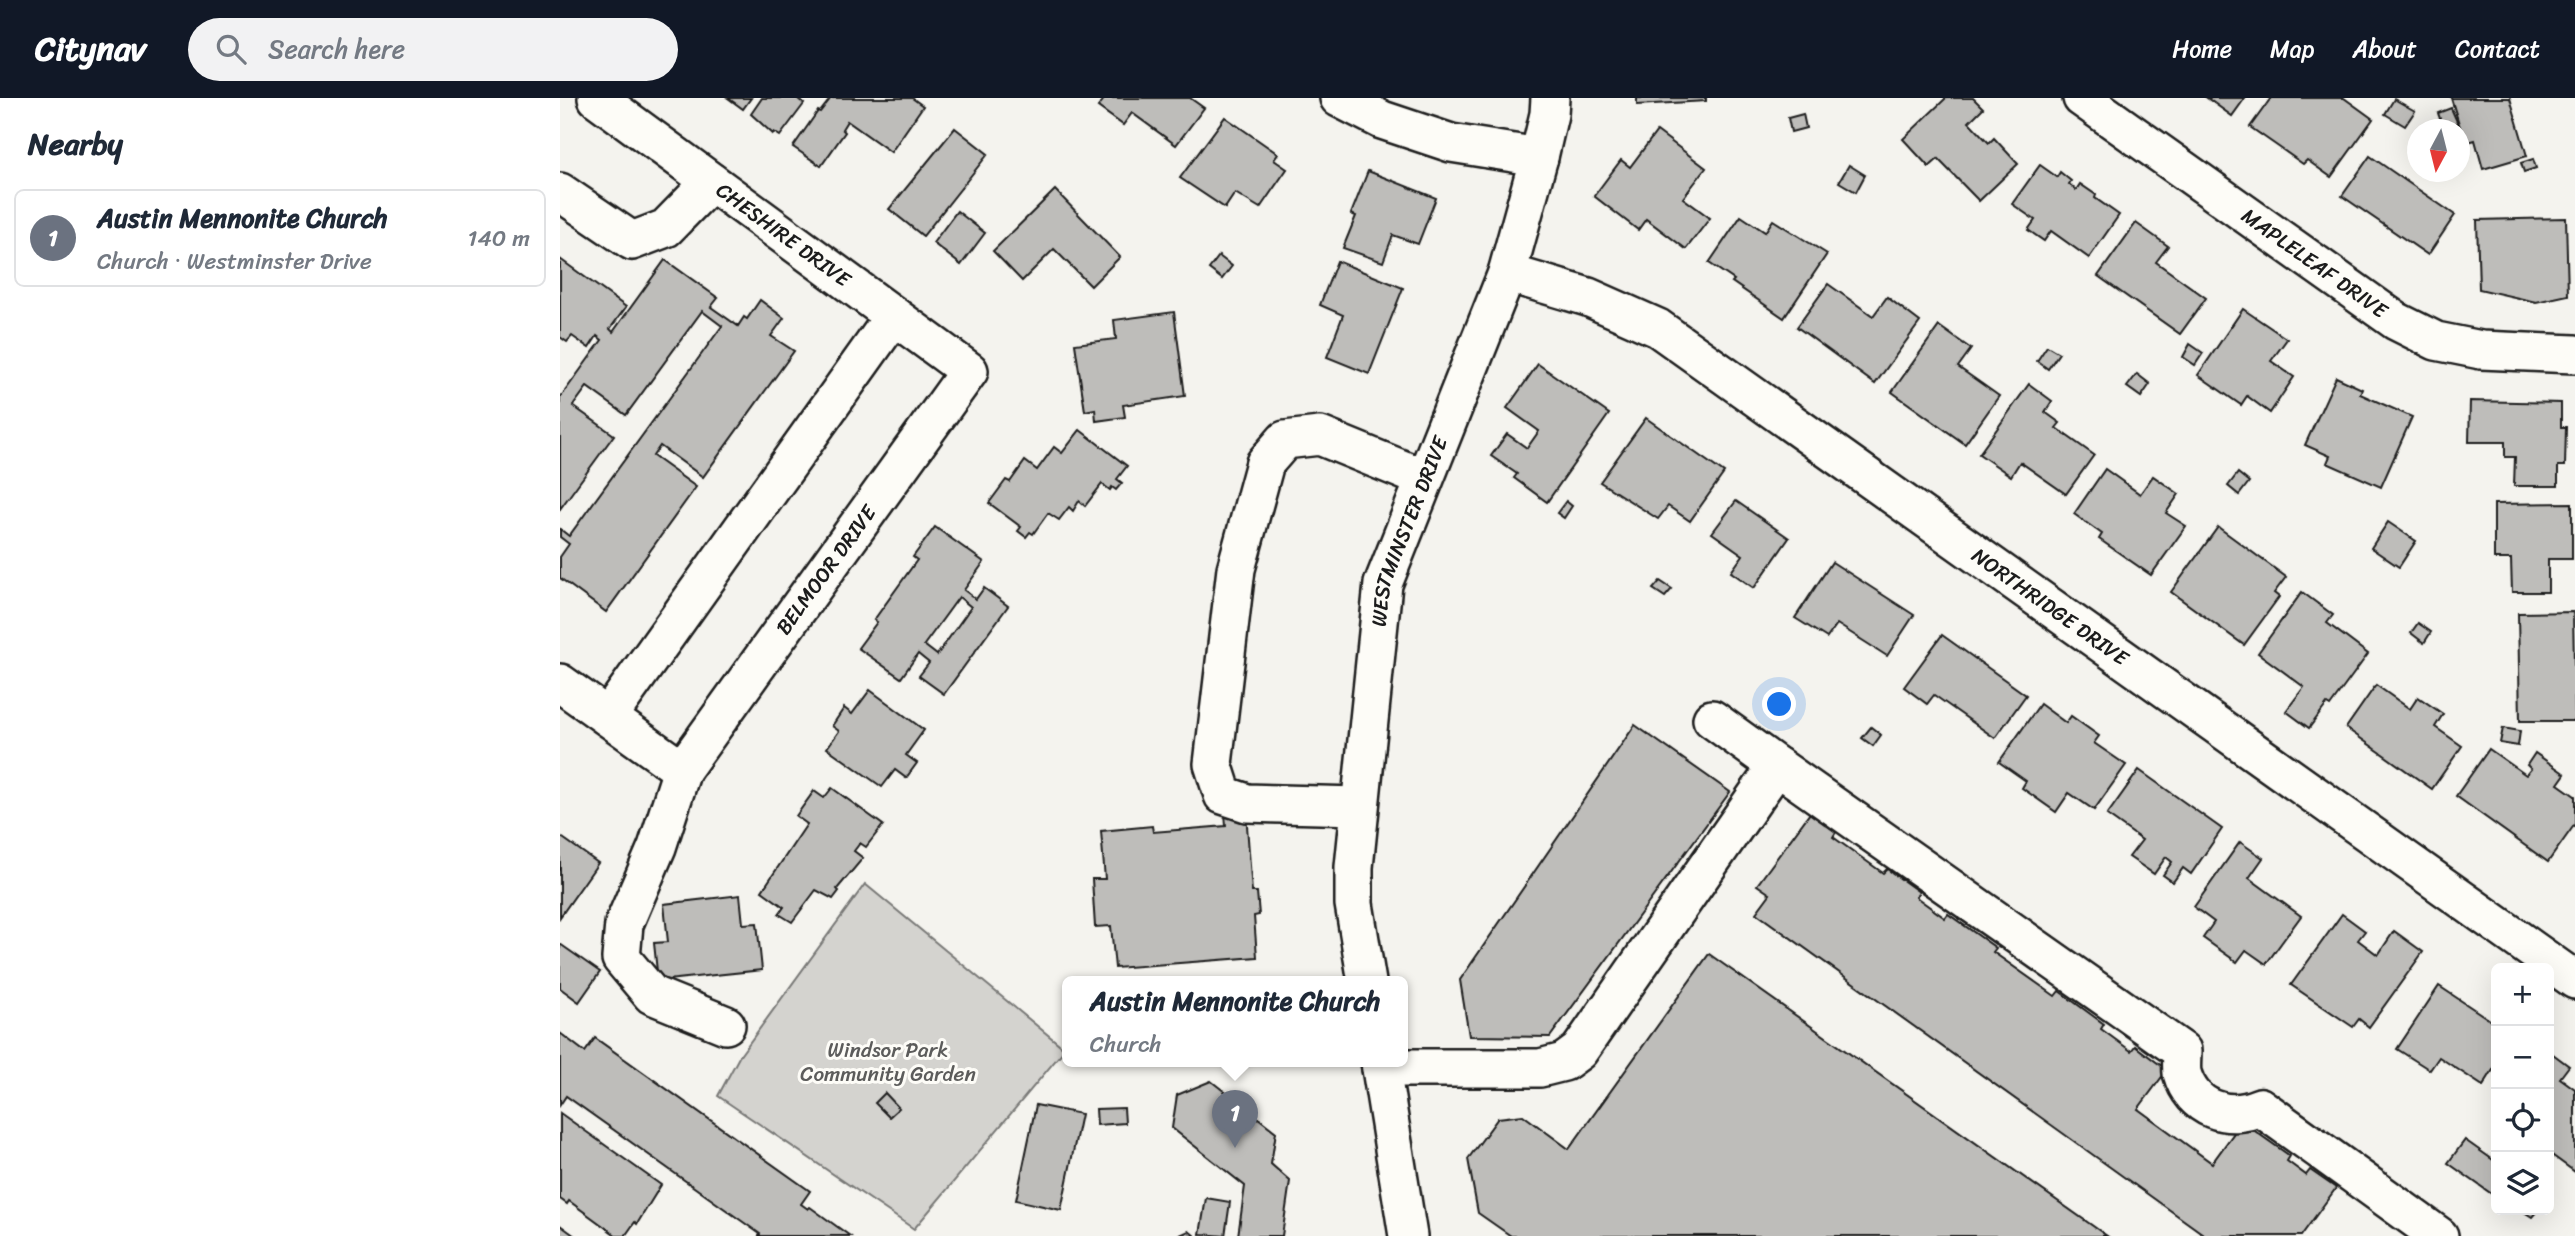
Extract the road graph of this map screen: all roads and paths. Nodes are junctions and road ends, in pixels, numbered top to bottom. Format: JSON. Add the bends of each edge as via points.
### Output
{"nodes":[{"id":1,"x":597,"y":98,"type":"edge"},
{"id":2,"x":1339,"y":98,"type":"edge"},
{"id":3,"x":1550,"y":98,"type":"edge"},
{"id":4,"x":2082,"y":98,"type":"edge"},
{"id":5,"x":1539,"y":157,"type":"junction"},
{"id":6,"x":711,"y":182,"type":"junction"},
{"id":7,"x":560,"y":192,"type":"edge"},
{"id":8,"x":1507,"y":273,"type":"junction"},
{"id":9,"x":894,"y":316,"type":"junction"},
{"id":10,"x":2575,"y":354,"type":"edge"},
{"id":11,"x":969,"y":371,"type":"joint"},
{"id":12,"x":1423,"y":478,"type":"junction"},
{"id":13,"x":560,"y":683,"type":"edge"},
{"id":14,"x":608,"y":717,"type":"junction"},
{"id":15,"x":1712,"y":719,"type":"dead end"},
{"id":16,"x":1777,"y":766,"type":"junction"},
{"id":17,"x":682,"y":770,"type":"junction"},
{"id":18,"x":1359,"y":806,"type":"junction"},
{"id":19,"x":2573,"y":974,"type":"edge"},
{"id":20,"x":1366,"y":976,"type":"edge"},
{"id":21,"x":726,"y":1025,"type":"dead end"},
{"id":22,"x":1408,"y":1066,"type":"edge"},
{"id":23,"x":1380,"y":1067,"type":"edge"},
{"id":24,"x":1408,"y":1236,"type":"edge"},
{"id":25,"x":2439,"y":1236,"type":"edge"}],
"edges":[{"from":1,"to":6,"type":"street","name":"CHESHIRE DRIVE"},
{"from":2,"to":5,"type":"street","via":[[1382,120],[1451,143]]},
{"from":3,"to":5,"type":"street","name":"WESTMINSTER DRIVE"},
{"from":4,"to":10,"type":"street","name":"MAPLELEAF DRIVE","via":[[2396,321],[2436,341],[2481,350]]},
{"from":5,"to":8,"type":"street","name":"WESTMINSTER DRIVE"},
{"from":6,"to":7,"type":"street","via":[[666,228],[632,241]]},
{"from":6,"to":9,"type":"street","name":"CHESHIRE DRIVE"},
{"from":8,"to":12,"type":"street","name":"WESTMINSTER DRIVE"},
{"from":8,"to":19,"type":"street","name":"NORTHRIDGE DRIVE","via":[[1588,297],[1658,328]]},
{"from":9,"to":11,"type":"street","name":"CHESHIRE DRIVE"},
{"from":9,"to":14,"type":"street"},
{"from":11,"to":17,"type":"street","name":"BELMOOR DRIVE"},
{"from":12,"to":18,"type":"street","name":"WESTMINSTER DRIVE","via":[[1382,584]]},
{"from":12,"to":18,"type":"street","via":[[1320,436],[1285,440],[1265,463],[1236,569],[1213,764],[1223,795],[1247,803]]},
{"from":13,"to":14,"type":"street"},
{"from":14,"to":17,"type":"street"},
{"from":15,"to":16,"type":"street"},
{"from":16,"to":22,"type":"street","via":[[1579,1051],[1564,1062],[1540,1068]]},
{"from":16,"to":25,"type":"street","via":[[2182,1051],[2182,1072],[2193,1096],[2228,1115],[2259,1107]]},
{"from":17,"to":21,"type":"street","name":"BELMOOR DRIVE","via":[[657,847],[624,924],[621,958],[653,995]]},
{"from":18,"to":20,"type":"street","name":"WESTMINSTER DRIVE","via":[[1354,904]]},
{"from":23,"to":24,"type":"street"}]}
